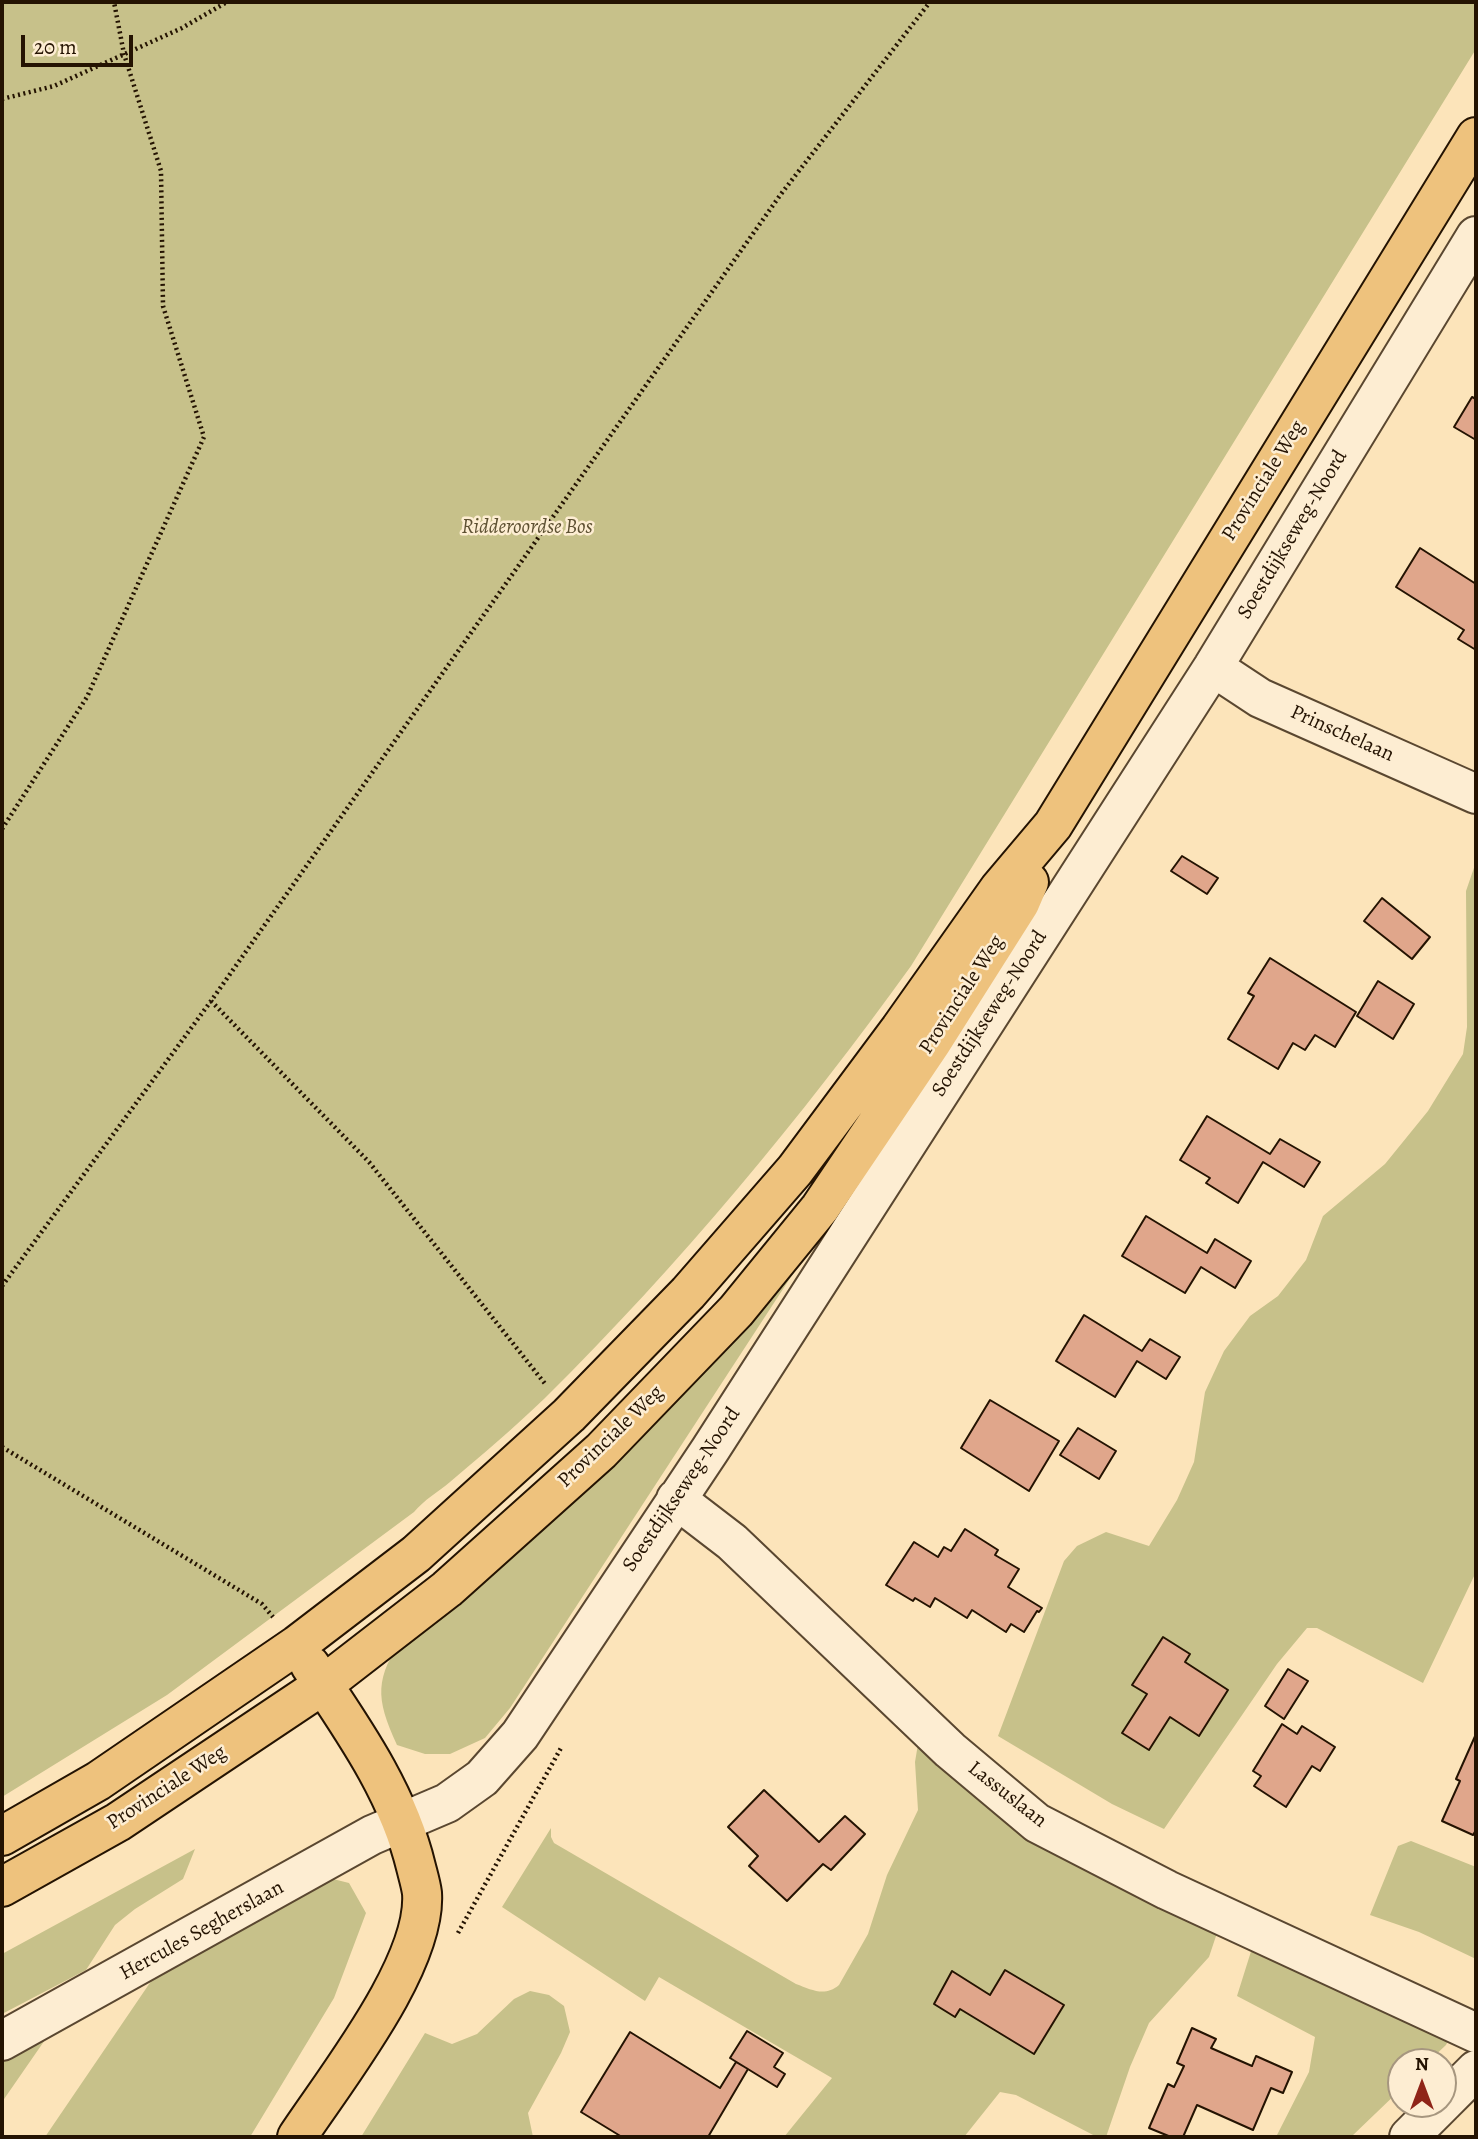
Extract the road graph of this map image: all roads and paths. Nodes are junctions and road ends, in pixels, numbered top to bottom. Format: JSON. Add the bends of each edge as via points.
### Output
{"nodes":[{"id":1,"x":114,"y":2,"type":"edge"},
{"id":2,"x":227,"y":2,"type":"edge"},
{"id":3,"x":930,"y":2,"type":"edge"},
{"id":4,"x":124,"y":54,"type":"junction"},
{"id":5,"x":2,"y":99,"type":"edge"},
{"id":6,"x":1476,"y":137,"type":"edge"},
{"id":7,"x":1476,"y":236,"type":"edge"},
{"id":8,"x":1213,"y":667,"type":"junction"},
{"id":9,"x":1476,"y":794,"type":"edge"},
{"id":10,"x":1053,"y":825,"type":"junction"},
{"id":11,"x":2,"y":829,"type":"edge"},
{"id":12,"x":211,"y":1001,"type":"junction"},
{"id":13,"x":2,"y":1286,"type":"edge"},
{"id":14,"x":569,"y":1415,"type":"junction"},
{"id":15,"x":2,"y":1447,"type":"edge"},
{"id":16,"x":676,"y":1499,"type":"junction"},
{"id":17,"x":262,"y":1604,"type":"dead end"},
{"id":18,"x":297,"y":1645,"type":"junction"},
{"id":19,"x":323,"y":1685,"type":"junction"},
{"id":20,"x":402,"y":1821,"type":"junction"},
{"id":21,"x":2,"y":1836,"type":"edge"},
{"id":22,"x":2,"y":1887,"type":"edge"},
{"id":23,"x":1476,"y":2034,"type":"edge"},
{"id":24,"x":2,"y":2041,"type":"edge"},
{"id":25,"x":1476,"y":2070,"type":"edge"},
{"id":26,"x":1457,"y":2090,"type":"edge"},
{"id":27,"x":1429,"y":2118,"type":"edge"},
{"id":28,"x":297,"y":2137,"type":"edge"},
{"id":29,"x":1409,"y":2137,"type":"edge"}],
"edges":[{"from":1,"to":4,"type":"path"},
{"from":2,"to":4,"type":"path"},
{"from":3,"to":12,"type":"path","via":[[781,194]]},
{"from":4,"to":5,"type":"path","via":[[54,86]]},
{"from":4,"to":11,"type":"path","via":[[161,171],[163,306],[204,438],[88,697]]},
{"from":6,"to":10,"type":"main road","name":"Provinciale Weg"},
{"from":7,"to":8,"type":"street","name":"Soestdijkseweg-Noord"},
{"from":8,"to":9,"type":"street","name":"Prinschelaan","via":[[1260,698]]},
{"from":8,"to":16,"type":"street","name":"Soestdijkseweg-Noord"},
{"from":10,"to":14,"type":"main road","name":"Provinciale Weg","via":[[999,889],[795,1170],[688,1293]]},
{"from":10,"to":19,"type":"main road","name":"Provinciale Weg","via":[[1020,903],[932,1042],[820,1208],[736,1311],[590,1460],[447,1589]]},
{"from":12,"to":13,"type":"path"},
{"from":12,"to":14,"type":"path","via":[[369,1162]]},
{"from":14,"to":18,"type":"main road","name":"Provinciale Weg","via":[[416,1554]]},
{"from":15,"to":17,"type":"path"},
{"from":16,"to":20,"type":"street","name":"Soestdijkseweg-Noord","via":[[520,1735],[482,1778],[447,1803]]},
{"from":16,"to":23,"type":"street","name":"Lassuslaan","via":[[732,1542],[950,1750],[1037,1822],[1167,1890]]},
{"from":18,"to":19,"type":"main road"},
{"from":18,"to":21,"type":"main road","name":"Provinciale Weg","via":[[98,1781]]},
{"from":19,"to":20,"type":"main road","via":[[385,1784]]},
{"from":19,"to":22,"type":"main road","name":"Provinciale Weg","via":[[118,1822]]},
{"from":20,"to":24,"type":"street","name":"Hercules Segherslaan"},
{"from":20,"to":28,"type":"main road","via":[[422,1893],[418,1929],[386,2003]]},
{"from":25,"to":26,"type":"street"},
{"from":27,"to":29,"type":"street"}]}
